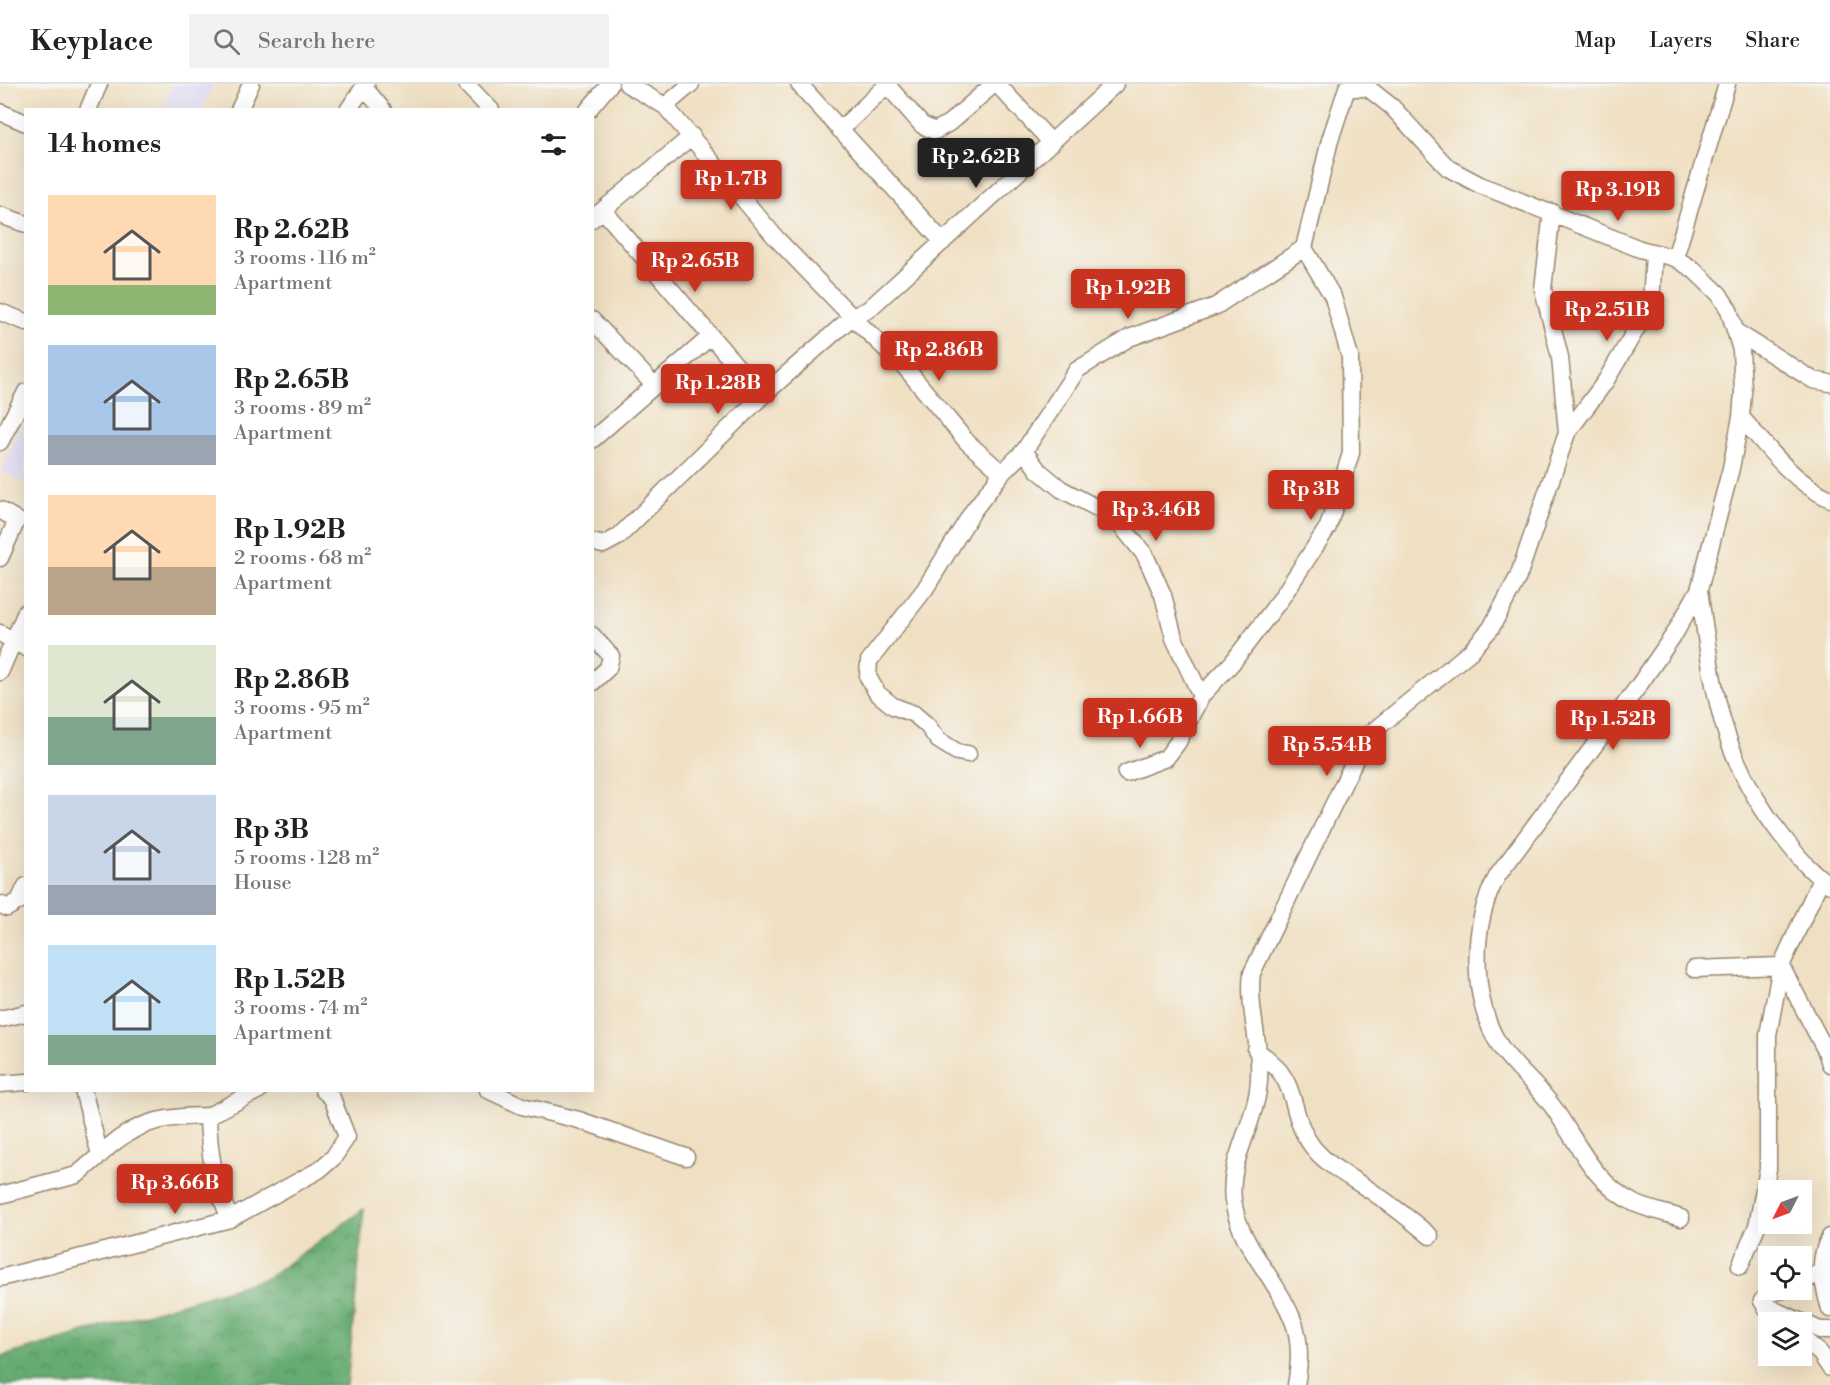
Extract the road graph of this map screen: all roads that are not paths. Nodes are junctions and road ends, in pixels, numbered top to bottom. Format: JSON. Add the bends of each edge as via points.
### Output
{"nodes":[{"id":1,"x":99,"y":84,"type":"edge"},
{"id":2,"x":251,"y":84,"type":"edge"},
{"id":3,"x":466,"y":84,"type":"edge"},
{"id":4,"x":609,"y":84,"type":"edge"},
{"id":5,"x":627,"y":84,"type":"edge"},
{"id":6,"x":691,"y":84,"type":"edge"},
{"id":7,"x":799,"y":84,"type":"edge"},
{"id":8,"x":887,"y":84,"type":"edge"},
{"id":9,"x":996,"y":84,"type":"edge"},
{"id":10,"x":1115,"y":84,"type":"edge"},
{"id":11,"x":1727,"y":84,"type":"edge"},
{"id":12,"x":364,"y":85,"type":"edge"},
{"id":13,"x":1370,"y":86,"type":"edge"},
{"id":14,"x":665,"y":106,"type":"junction"},
{"id":15,"x":88,"y":108,"type":"edge"},
{"id":16,"x":240,"y":108,"type":"edge"},
{"id":17,"x":349,"y":108,"type":"edge"},
{"id":18,"x":381,"y":108,"type":"edge"},
{"id":19,"x":489,"y":108,"type":"edge"},
{"id":20,"x":590,"y":108,"type":"edge"},
{"id":21,"x":0,"y":112,"type":"edge"},
{"id":22,"x":24,"y":122,"type":"edge"},
{"id":23,"x":840,"y":130,"type":"junction"},
{"id":24,"x":692,"y":136,"type":"junction"},
{"id":25,"x":1052,"y":143,"type":"junction"},
{"id":26,"x":1552,"y":212,"type":"junction"},
{"id":27,"x":598,"y":215,"type":"edge"},
{"id":28,"x":0,"y":216,"type":"edge"},
{"id":29,"x":24,"y":223,"type":"edge"},
{"id":30,"x":943,"y":242,"type":"junction"},
{"id":31,"x":1304,"y":248,"type":"junction"},
{"id":32,"x":1654,"y":253,"type":"junction"},
{"id":33,"x":1675,"y":258,"type":"junction"},
{"id":34,"x":0,"y":312,"type":"edge"},
{"id":35,"x":852,"y":317,"type":"junction"},
{"id":36,"x":24,"y":321,"type":"edge"},
{"id":37,"x":594,"y":322,"type":"edge"},
{"id":38,"x":1738,"y":333,"type":"junction"},
{"id":39,"x":710,"y":337,"type":"junction"},
{"id":40,"x":1830,"y":383,"type":"edge"},
{"id":41,"x":654,"y":385,"type":"junction"},
{"id":42,"x":24,"y":396,"type":"edge"},
{"id":43,"x":762,"y":396,"type":"junction"},
{"id":44,"x":1741,"y":417,"type":"junction"},
{"id":45,"x":1567,"y":434,"type":"junction"},
{"id":46,"x":594,"y":438,"type":"edge"},
{"id":47,"x":0,"y":442,"type":"edge"},
{"id":48,"x":1024,"y":451,"type":"junction"},
{"id":49,"x":1002,"y":473,"type":"junction"},
{"id":50,"x":1830,"y":499,"type":"edge"},
{"id":51,"x":0,"y":510,"type":"edge"},
{"id":52,"x":594,"y":543,"type":"edge"},
{"id":53,"x":0,"y":558,"type":"edge"},
{"id":54,"x":1699,"y":590,"type":"junction"},
{"id":55,"x":24,"y":616,"type":"edge"},
{"id":56,"x":594,"y":637,"type":"edge"},
{"id":57,"x":13,"y":640,"type":"edge"},
{"id":58,"x":0,"y":672,"type":"edge"},
{"id":59,"x":594,"y":681,"type":"edge"},
{"id":60,"x":1201,"y":696,"type":"junction"},
{"id":61,"x":968,"y":754,"type":"dead end"},
{"id":62,"x":1126,"y":773,"type":"dead end"},
{"id":63,"x":1825,"y":882,"type":"edge"},
{"id":64,"x":24,"y":890,"type":"edge"},
{"id":65,"x":0,"y":904,"type":"edge"},
{"id":66,"x":1781,"y":966,"type":"junction"},
{"id":67,"x":1695,"y":969,"type":"dead end"},
{"id":68,"x":24,"y":1013,"type":"edge"},
{"id":69,"x":0,"y":1019,"type":"edge"},
{"id":70,"x":1256,"y":1050,"type":"junction"},
{"id":71,"x":1830,"y":1064,"type":"edge"},
{"id":72,"x":24,"y":1082,"type":"edge"},
{"id":73,"x":0,"y":1084,"type":"edge"},
{"id":74,"x":84,"y":1092,"type":"edge"},
{"id":75,"x":255,"y":1092,"type":"edge"},
{"id":76,"x":325,"y":1092,"type":"edge"},
{"id":77,"x":492,"y":1092,"type":"edge"},
{"id":78,"x":208,"y":1116,"type":"junction"},
{"id":79,"x":100,"y":1155,"type":"junction"},
{"id":80,"x":686,"y":1157,"type":"dead end"},
{"id":81,"x":0,"y":1196,"type":"edge"},
{"id":82,"x":1682,"y":1218,"type":"dead end"},
{"id":83,"x":230,"y":1219,"type":"junction"},
{"id":84,"x":1430,"y":1236,"type":"dead end"},
{"id":85,"x":1830,"y":1237,"type":"edge"},
{"id":86,"x":1740,"y":1266,"type":"dead end"},
{"id":87,"x":1825,"y":1268,"type":"edge"},
{"id":88,"x":1812,"y":1276,"type":"edge"},
{"id":89,"x":0,"y":1278,"type":"edge"},
{"id":90,"x":1763,"y":1300,"type":"edge"},
{"id":91,"x":1766,"y":1306,"type":"junction"},
{"id":92,"x":1830,"y":1309,"type":"edge"},
{"id":93,"x":1771,"y":1312,"type":"edge"},
{"id":94,"x":1830,"y":1330,"type":"edge"},
{"id":95,"x":1812,"y":1346,"type":"edge"},
{"id":96,"x":1830,"y":1368,"type":"edge"},
{"id":97,"x":1296,"y":1385,"type":"edge"}],
"edges":[{"from":1,"to":15,"type":"street"},
{"from":2,"to":16,"type":"street"},
{"from":3,"to":19,"type":"street"},
{"from":4,"to":20,"type":"street"},
{"from":5,"to":14,"type":"street"},
{"from":6,"to":14,"type":"street"},
{"from":7,"to":23,"type":"street"},
{"from":8,"to":9,"type":"street","via":[[922,125],[935,131]]},
{"from":8,"to":23,"type":"street"},
{"from":9,"to":25,"type":"street"},
{"from":10,"to":25,"type":"street"},
{"from":11,"to":33,"type":"street"},
{"from":12,"to":17,"type":"street"},
{"from":12,"to":18,"type":"street"},
{"from":13,"to":26,"type":"street","via":[[1448,168],[1480,185]]},
{"from":13,"to":31,"type":"street","via":[[1347,88]]},
{"from":14,"to":24,"type":"street"},
{"from":21,"to":22,"type":"street"},
{"from":23,"to":30,"type":"street"},
{"from":24,"to":27,"type":"street"},
{"from":24,"to":35,"type":"street","via":[[776,238]]},
{"from":25,"to":30,"type":"street"},
{"from":26,"to":32,"type":"street"},
{"from":26,"to":45,"type":"street","via":[[1543,289],[1560,357]]},
{"from":27,"to":39,"type":"street"},
{"from":28,"to":29,"type":"street"},
{"from":30,"to":35,"type":"street","via":[[869,309]]},
{"from":31,"to":48,"type":"street","via":[[1216,306],[1130,338],[1077,370]]},
{"from":31,"to":60,"type":"street","via":[[1333,297],[1350,357],[1352,453],[1328,527],[1280,600]]},
{"from":32,"to":33,"type":"street"},
{"from":32,"to":45,"type":"street","via":[[1651,304],[1605,382]]},
{"from":33,"to":38,"type":"street","via":[[1719,294]]},
{"from":34,"to":36,"type":"street"},
{"from":35,"to":43,"type":"street"},
{"from":35,"to":49,"type":"street","via":[[890,352],[967,442]]},
{"from":37,"to":41,"type":"street"},
{"from":38,"to":40,"type":"street","via":[[1812,380]]},
{"from":38,"to":44,"type":"street","via":[[1743,371]]},
{"from":39,"to":41,"type":"street"},
{"from":39,"to":43,"type":"street"},
{"from":41,"to":46,"type":"street"},
{"from":42,"to":47,"type":"street"},
{"from":43,"to":52,"type":"street","via":[[618,537],[603,545]]},
{"from":44,"to":50,"type":"street","via":[[1792,474]]},
{"from":44,"to":54,"type":"street"},
{"from":45,"to":70,"type":"street","via":[[1518,577],[1491,628],[1448,671],[1373,730],[1361,745],[1252,973],[1250,1006]]},
{"from":48,"to":49,"type":"street"},
{"from":48,"to":60,"type":"street","via":[[1060,489],[1114,517],[1145,555],[1163,595],[1174,638]]},
{"from":49,"to":61,"type":"street","via":[[925,588],[869,661],[868,677],[877,693],[893,706],[914,714],[938,740]]},
{"from":51,"to":53,"type":"street","via":[[17,520]]},
{"from":54,"to":63,"type":"street","via":[[1723,730],[1736,766],[1767,817]]},
{"from":54,"to":82,"type":"street","via":[[1637,688],[1498,875],[1483,906],[1478,972],[1494,1036],[1554,1108],[1591,1166],[1619,1195]]},
{"from":55,"to":57,"type":"street"},
{"from":56,"to":59,"type":"street","via":[[611,656],[608,668]]},
{"from":57,"to":58,"type":"street"},
{"from":60,"to":62,"type":"street","via":[[1166,758]]},
{"from":63,"to":66,"type":"street"},
{"from":64,"to":65,"type":"street","via":[[19,901],[7,908]]},
{"from":66,"to":67,"type":"street"},
{"from":66,"to":71,"type":"street"},
{"from":66,"to":86,"type":"street","via":[[1768,1044],[1768,1169],[1757,1226]]},
{"from":68,"to":69,"type":"street"},
{"from":70,"to":84,"type":"street","via":[[1286,1077],[1304,1132],[1324,1160],[1388,1202]]},
{"from":70,"to":97,"type":"street","via":[[1258,1089],[1232,1181],[1233,1202],[1251,1252],[1293,1320],[1299,1367]]},
{"from":72,"to":73,"type":"street"},
{"from":74,"to":79,"type":"street"},
{"from":75,"to":78,"type":"street"},
{"from":76,"to":83,"type":"street","via":[[332,1098],[347,1137],[333,1158],[319,1170]]},
{"from":77,"to":80,"type":"street","via":[[522,1106],[579,1120]]},
{"from":78,"to":79,"type":"street","via":[[161,1119],[142,1125],[119,1136]]},
{"from":78,"to":83,"type":"street","via":[[209,1154],[216,1188]]},
{"from":79,"to":81,"type":"street","via":[[77,1175]]},
{"from":83,"to":89,"type":"street"},
{"from":85,"to":87,"type":"street","via":[[1823,1249]]},
{"from":87,"to":88,"type":"street"},
{"from":87,"to":92,"type":"street"},
{"from":90,"to":91,"type":"street"},
{"from":91,"to":93,"type":"street"},
{"from":91,"to":94,"type":"street","via":[[1820,1330]]},
{"from":95,"to":96,"type":"street"}]}
